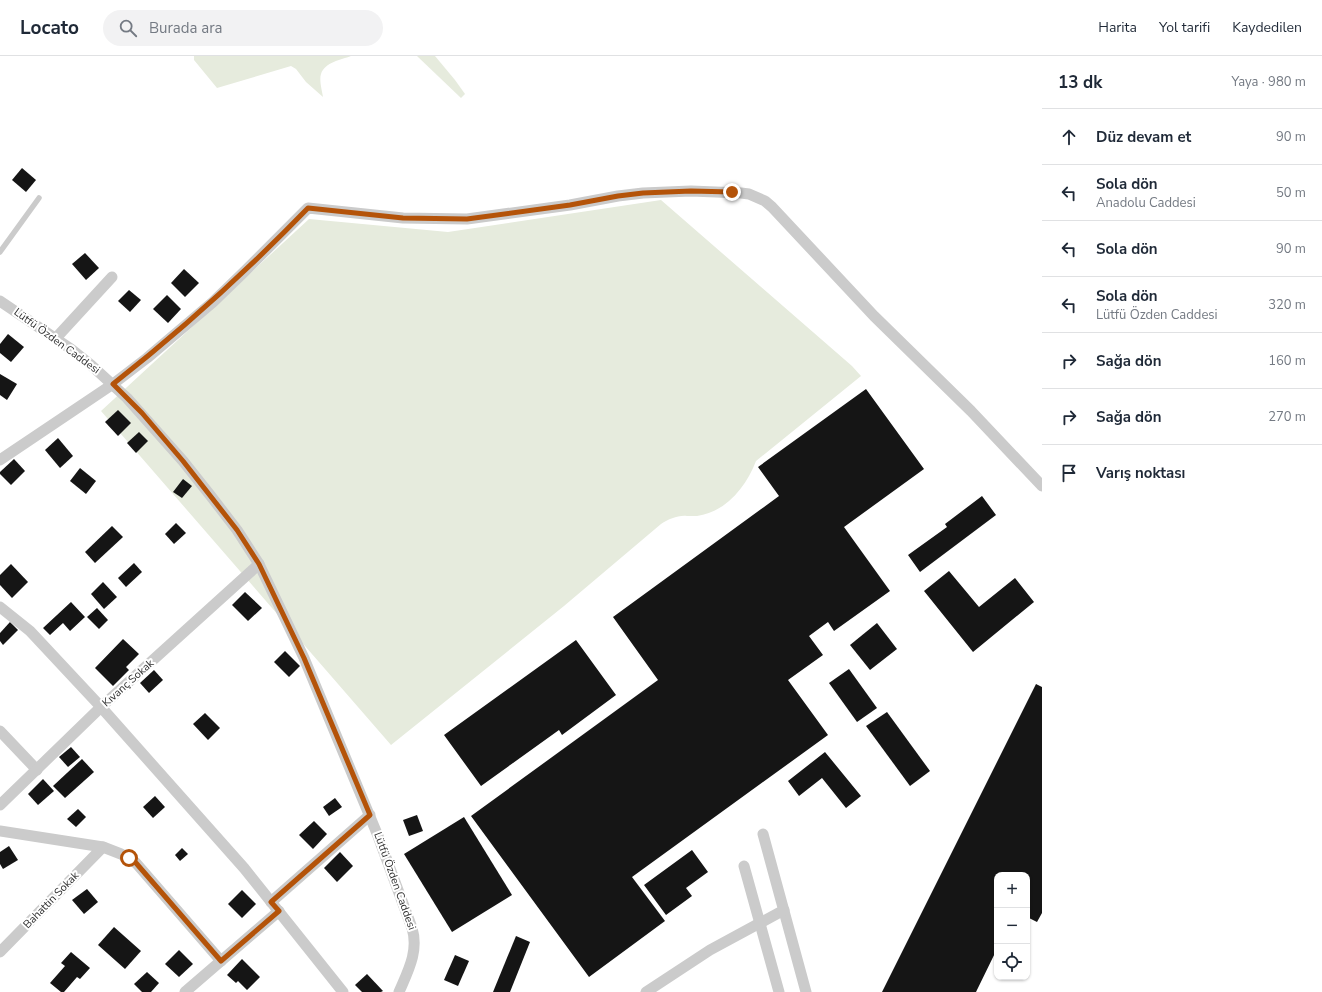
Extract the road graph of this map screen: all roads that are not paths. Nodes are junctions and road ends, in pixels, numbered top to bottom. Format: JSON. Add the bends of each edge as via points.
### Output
{"nodes":[{"id":1,"x":39,"y":198,"type":"dead end"},
{"id":2,"x":0,"y":252,"type":"edge"},
{"id":3,"x":112,"y":277,"type":"dead end"},
{"id":4,"x":0,"y":301,"type":"edge"},
{"id":5,"x":56,"y":338,"type":"junction"},
{"id":6,"x":113,"y":384,"type":"junction"},
{"id":7,"x":0,"y":460,"type":"edge"},
{"id":8,"x":1042,"y":486,"type":"edge"},
{"id":9,"x":259,"y":564,"type":"junction"},
{"id":10,"x":0,"y":607,"type":"edge"},
{"id":11,"x":101,"y":707,"type":"junction"},
{"id":12,"x":0,"y":731,"type":"edge"},
{"id":13,"x":37,"y":770,"type":"junction"},
{"id":14,"x":0,"y":805,"type":"edge"},
{"id":15,"x":370,"y":815,"type":"junction"},
{"id":16,"x":0,"y":831,"type":"edge"},
{"id":17,"x":763,"y":834,"type":"dead end"},
{"id":18,"x":103,"y":847,"type":"junction"},
{"id":19,"x":744,"y":866,"type":"dead end"},
{"id":20,"x":271,"y":902,"type":"junction"},
{"id":21,"x":784,"y":910,"type":"junction"},
{"id":22,"x":279,"y":911,"type":"junction"},
{"id":23,"x":760,"y":923,"type":"junction"},
{"id":24,"x":0,"y":952,"type":"edge"},
{"id":25,"x":221,"y":961,"type":"junction"},
{"id":26,"x":337,"y":990,"type":"edge"},
{"id":27,"x":186,"y":992,"type":"edge"},
{"id":28,"x":399,"y":992,"type":"edge"},
{"id":29,"x":646,"y":992,"type":"edge"},
{"id":30,"x":780,"y":992,"type":"edge"},
{"id":31,"x":806,"y":992,"type":"edge"}],
"edges":[{"from":1,"to":2,"type":"lane"},
{"from":3,"to":5,"type":"street"},
{"from":4,"to":5,"type":"street","name":"Lütfü Özden Caddesi"},
{"from":5,"to":6,"type":"street","name":"Lütfü Özden Caddesi"},
{"from":6,"to":7,"type":"street"},
{"from":6,"to":8,"type":"street","via":[[212,302],[308,208],[403,218],[467,219],[643,193],[741,193],[757,197],[772,207],[874,316],[966,406]]},
{"from":6,"to":9,"type":"street","name":"Lütfü Özden Caddesi","via":[[183,461],[237,530]]},
{"from":9,"to":11,"type":"street","name":"Kıvanç Sokak"},
{"from":9,"to":15,"type":"street","name":"Lütfü Özden Caddesi","via":[[304,658]]},
{"from":10,"to":11,"type":"street","via":[[30,631]]},
{"from":11,"to":13,"type":"street","name":"Kıvanç Sokak"},
{"from":11,"to":20,"type":"street"},
{"from":12,"to":13,"type":"street"},
{"from":13,"to":14,"type":"street","name":"Kıvanç Sokak"},
{"from":15,"to":20,"type":"street"},
{"from":15,"to":28,"type":"street","name":"Lütfü Özden Caddesi","via":[[414,934],[414,955]]},
{"from":16,"to":18,"type":"street"},
{"from":17,"to":21,"type":"street"},
{"from":18,"to":24,"type":"street","name":"Bahattin Sokak"},
{"from":18,"to":25,"type":"street","via":[[136,863]]},
{"from":19,"to":23,"type":"street"},
{"from":20,"to":22,"type":"street"},
{"from":21,"to":23,"type":"street"},
{"from":21,"to":31,"type":"street"},
{"from":22,"to":25,"type":"street"},
{"from":22,"to":26,"type":"street"},
{"from":23,"to":29,"type":"street","via":[[710,950]]},
{"from":23,"to":30,"type":"street"},
{"from":25,"to":27,"type":"street"}]}
